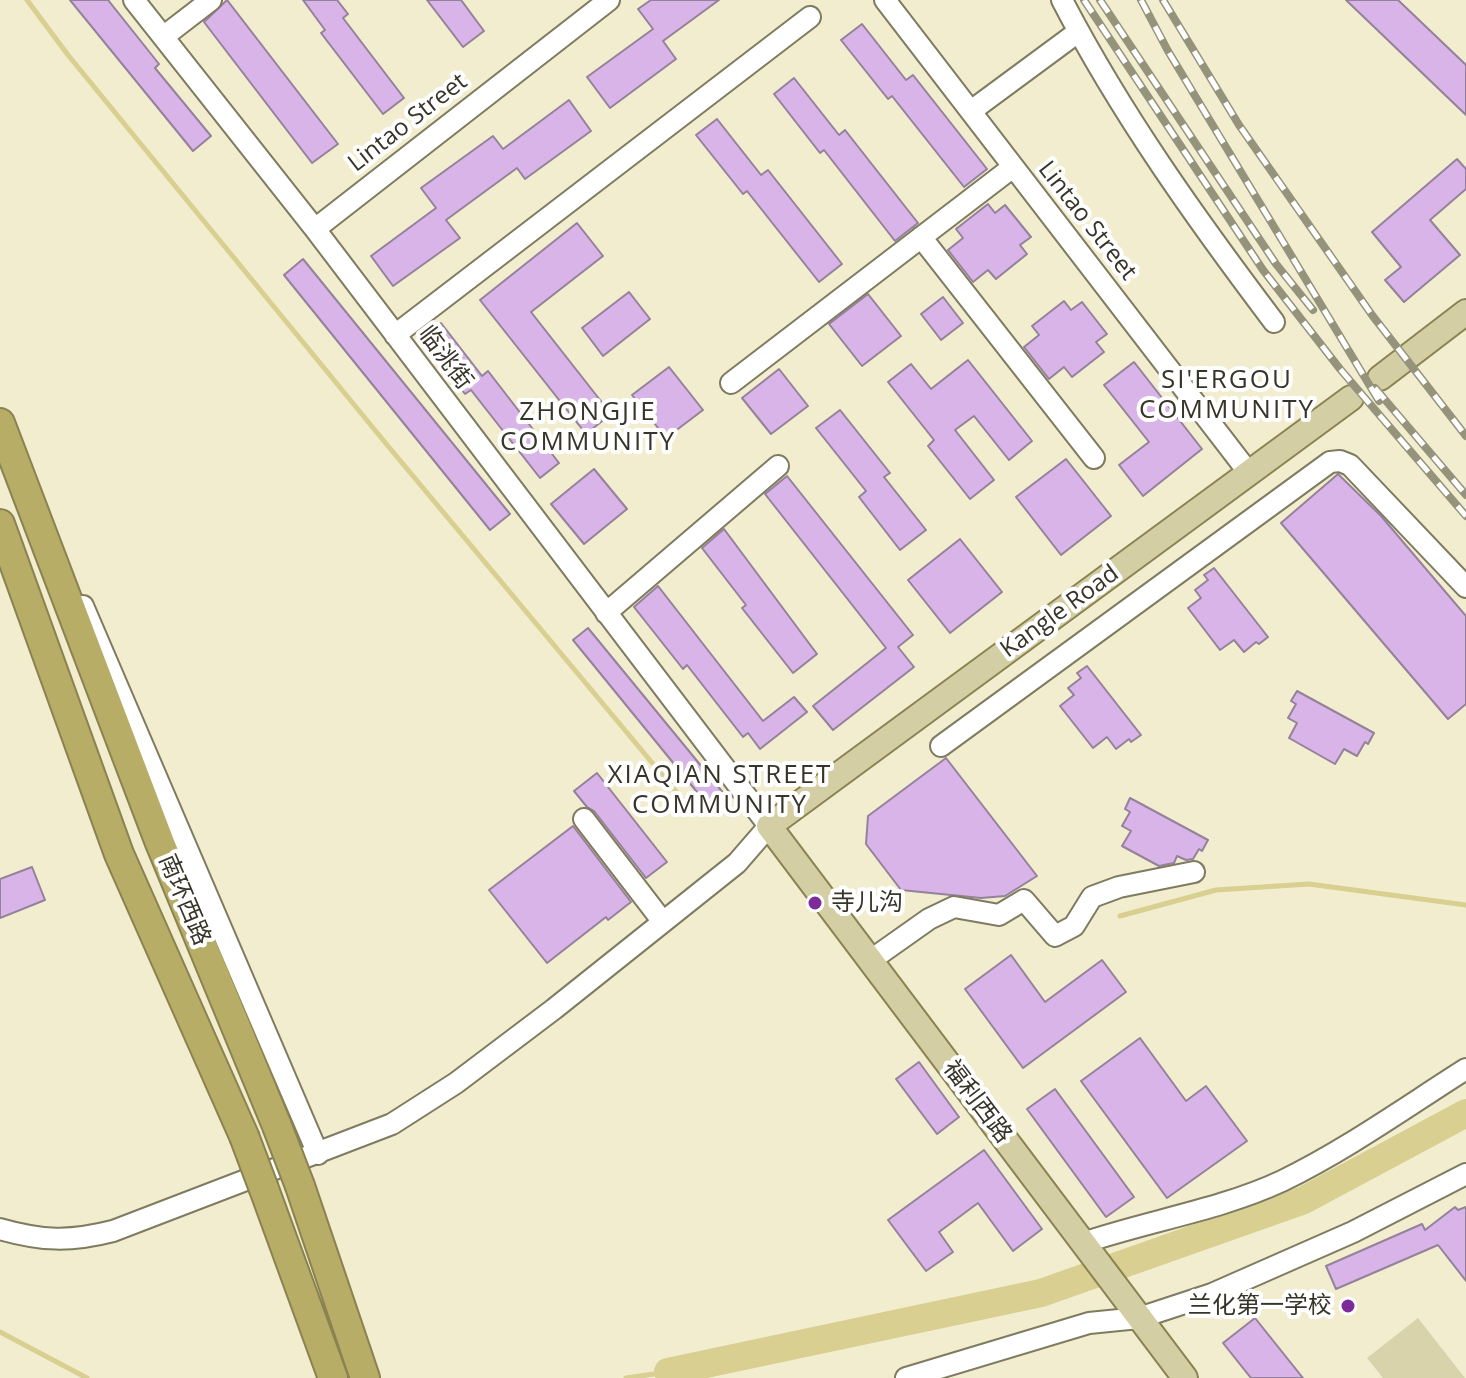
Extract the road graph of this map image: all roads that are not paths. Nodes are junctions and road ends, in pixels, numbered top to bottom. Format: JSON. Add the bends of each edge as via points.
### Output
{"nodes":[{"id":1,"x":134,"y":0,"type":"edge"},
{"id":2,"x":211,"y":0,"type":"edge"},
{"id":3,"x":609,"y":0,"type":"edge"},
{"id":4,"x":885,"y":0,"type":"edge"},
{"id":5,"x":1062,"y":0,"type":"edge"},
{"id":6,"x":810,"y":17,"type":"dead end"},
{"id":7,"x":1078,"y":32,"type":"junction"},
{"id":8,"x":163,"y":37,"type":"junction"},
{"id":9,"x":971,"y":111,"type":"junction"},
{"id":10,"x":1013,"y":167,"type":"junction"},
{"id":11,"x":315,"y":229,"type":"junction"},
{"id":12,"x":921,"y":237,"type":"junction"},
{"id":13,"x":1466,"y":312,"type":"edge"},
{"id":14,"x":1274,"y":322,"type":"dead end"},
{"id":15,"x":395,"y":335,"type":"junction"},
{"id":16,"x":1380,"y":378,"type":"dead end"},
{"id":17,"x":731,"y":383,"type":"dead end"},
{"id":18,"x":1351,"y":398,"type":"dead end"},
{"id":19,"x":0,"y":423,"type":"edge"},
{"id":20,"x":1094,"y":458,"type":"dead end"},
{"id":21,"x":778,"y":466,"type":"dead end"},
{"id":22,"x":1249,"y":473,"type":"junction"},
{"id":23,"x":34,"y":513,"type":"junction"},
{"id":24,"x":0,"y":524,"type":"edge"},
{"id":25,"x":1466,"y":587,"type":"edge"},
{"id":26,"x":606,"y":613,"type":"junction"},
{"id":27,"x":941,"y":746,"type":"dead end"},
{"id":28,"x":584,"y":819,"type":"dead end"},
{"id":29,"x":769,"y":826,"type":"junction"},
{"id":30,"x":1194,"y":872,"type":"dead end"},
{"id":31,"x":663,"y":922,"type":"junction"},
{"id":32,"x":871,"y":960,"type":"junction"},
{"id":33,"x":1466,"y":1069,"type":"edge"},
{"id":34,"x":318,"y":1154,"type":"junction"},
{"id":35,"x":1466,"y":1174,"type":"edge"},
{"id":36,"x":0,"y":1229,"type":"edge"},
{"id":37,"x":1086,"y":1247,"type":"junction"},
{"id":38,"x":1135,"y":1313,"type":"junction"},
{"id":39,"x":361,"y":1368,"type":"edge"},
{"id":40,"x":330,"y":1370,"type":"edge"},
{"id":41,"x":906,"y":1378,"type":"edge"},
{"id":42,"x":1185,"y":1378,"type":"edge"}],
"edges":[{"from":1,"to":8,"type":"street","name":"临洮街"},
{"from":2,"to":8,"type":"street"},
{"from":3,"to":11,"type":"street","name":"Lintao Street"},
{"from":4,"to":9,"type":"street","name":"Lintao Street"},
{"from":5,"to":7,"type":"street"},
{"from":6,"to":15,"type":"street"},
{"from":7,"to":9,"type":"street"},
{"from":7,"to":14,"type":"street","via":[[1214,242]]},
{"from":8,"to":11,"type":"street","name":"临洮街"},
{"from":9,"to":10,"type":"street","name":"Lintao Street"},
{"from":10,"to":12,"type":"street"},
{"from":10,"to":22,"type":"street","name":"Lintao Street"},
{"from":11,"to":15,"type":"street","name":"临洮街"},
{"from":12,"to":17,"type":"street"},
{"from":12,"to":20,"type":"street"},
{"from":13,"to":16,"type":"main road"},
{"from":15,"to":26,"type":"street","name":"临洮街"},
{"from":18,"to":22,"type":"main road","name":"Kangle Road"},
{"from":19,"to":23,"type":"highway","name":"南环西路"},
{"from":21,"to":26,"type":"street"},
{"from":22,"to":29,"type":"main road","name":"Kangle Road"},
{"from":23,"to":34,"type":"street","via":[[69,572]]},
{"from":23,"to":39,"type":"highway","name":"南环西路","bridge":true,"via":[[160,843],[300,1186]]},
{"from":24,"to":40,"type":"highway","name":"南环西路","bridge":true,"via":[[119,854],[244,1136]]},
{"from":25,"to":27,"type":"street","via":[[1350,465],[1330,462]]},
{"from":26,"to":29,"type":"street","name":"临洮街"},
{"from":28,"to":31,"type":"street"},
{"from":29,"to":31,"type":"street","via":[[737,863]]},
{"from":29,"to":32,"type":"main road","name":"福利西路"},
{"from":30,"to":32,"type":"street","via":[[1092,897],[1074,926],[1055,936],[1024,900],[999,915],[954,907]]},
{"from":31,"to":34,"type":"street","via":[[456,1083],[392,1124]]},
{"from":32,"to":37,"type":"main road","name":"福利西路"},
{"from":33,"to":37,"type":"street","via":[[1281,1181]]},
{"from":34,"to":36,"type":"street","via":[[86,1238],[55,1240]]},
{"from":35,"to":38,"type":"street","via":[[1263,1274]]},
{"from":37,"to":38,"type":"main road","name":"福利西路"},
{"from":38,"to":41,"type":"street"},
{"from":38,"to":42,"type":"main road","name":"福利西路"}]}
